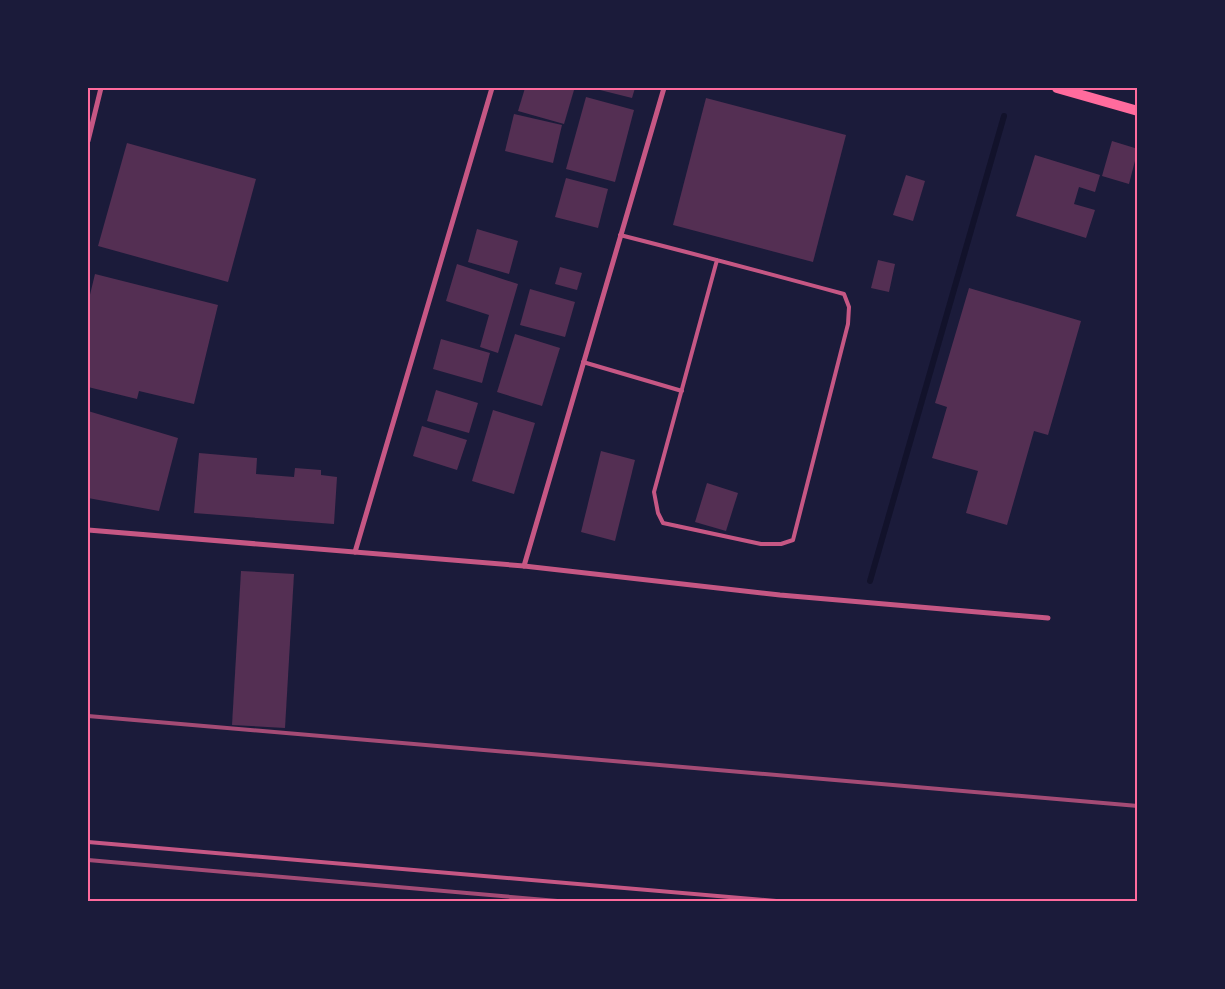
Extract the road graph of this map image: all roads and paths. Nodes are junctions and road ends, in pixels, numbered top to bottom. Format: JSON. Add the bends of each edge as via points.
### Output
{"nodes":[{"id":1,"x":101,"y":88,"type":"edge"},
{"id":2,"x":492,"y":88,"type":"edge"},
{"id":3,"x":664,"y":88,"type":"edge"},
{"id":4,"x":1057,"y":88,"type":"edge"},
{"id":5,"x":1138,"y":111,"type":"edge"},
{"id":6,"x":88,"y":141,"type":"edge"},
{"id":7,"x":620,"y":235,"type":"junction"},
{"id":8,"x":717,"y":260,"type":"junction"},
{"id":9,"x":583,"y":362,"type":"junction"},
{"id":10,"x":682,"y":391,"type":"junction"},
{"id":11,"x":88,"y":530,"type":"edge"},
{"id":12,"x":355,"y":552,"type":"junction"},
{"id":13,"x":524,"y":566,"type":"junction"},
{"id":14,"x":1048,"y":618,"type":"dead end"},
{"id":15,"x":88,"y":842,"type":"edge"},
{"id":16,"x":788,"y":902,"type":"edge"}],
"edges":[{"from":1,"to":6,"type":"street"},
{"from":2,"to":12,"type":"street"},
{"from":3,"to":7,"type":"street"},
{"from":4,"to":5,"type":"main road"},
{"from":7,"to":8,"type":"lane"},
{"from":7,"to":9,"type":"street"},
{"from":8,"to":10,"type":"lane"},
{"from":8,"to":10,"type":"lane","via":[[844,294],[849,307],[848,324],[793,540],[761,544],[663,524],[654,492]]},
{"from":9,"to":10,"type":"lane"},
{"from":9,"to":13,"type":"street"},
{"from":11,"to":12,"type":"street"},
{"from":12,"to":13,"type":"street"},
{"from":13,"to":14,"type":"street","via":[[780,595]]},
{"from":15,"to":16,"type":"lane"}]}
